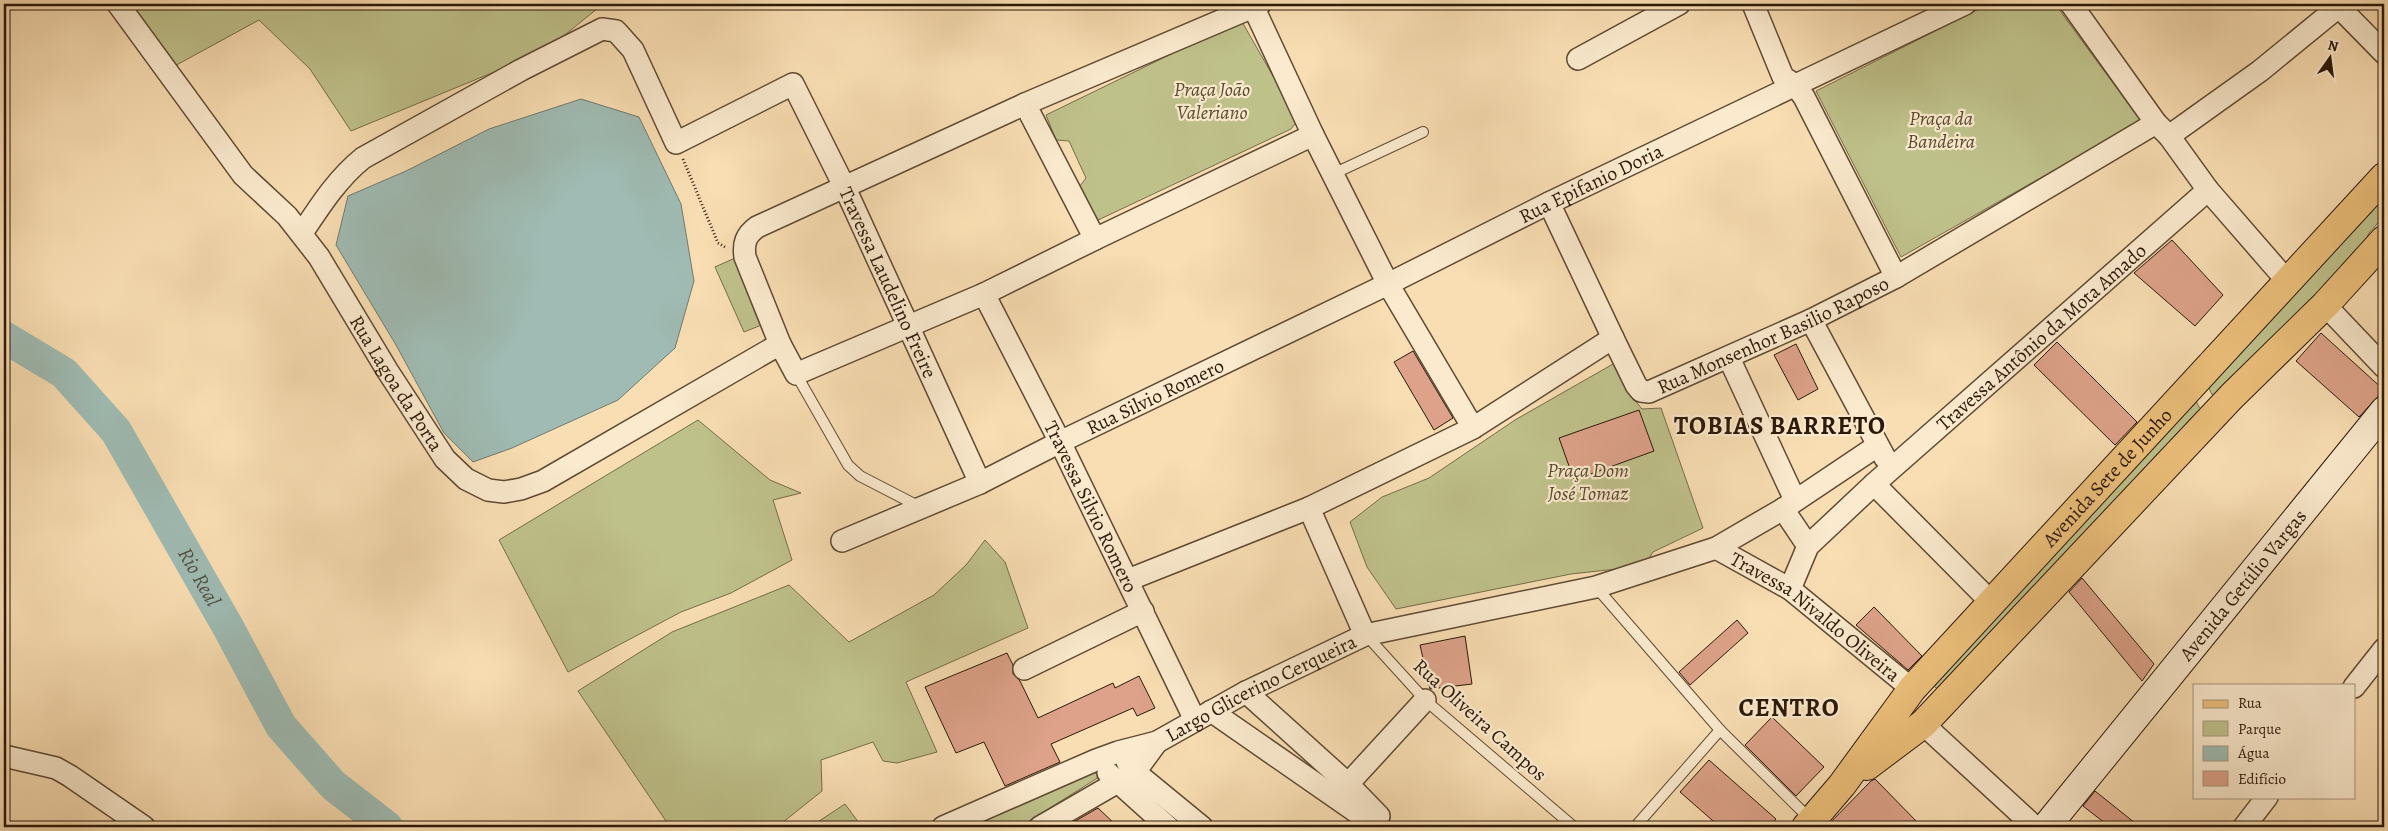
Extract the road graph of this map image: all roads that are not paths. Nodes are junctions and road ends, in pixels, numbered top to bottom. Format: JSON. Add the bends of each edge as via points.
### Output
{"nodes":[{"id":1,"x":118,"y":4,"type":"edge"},
{"id":2,"x":1679,"y":4,"type":"edge"},
{"id":3,"x":1752,"y":4,"type":"edge"},
{"id":4,"x":1965,"y":4,"type":"edge"},
{"id":5,"x":2071,"y":4,"type":"edge"},
{"id":6,"x":1256,"y":5,"type":"edge"},
{"id":7,"x":2340,"y":5,"type":"edge"},
{"id":8,"x":2384,"y":53,"type":"edge"},
{"id":9,"x":1578,"y":59,"type":"dead end"},
{"id":10,"x":1795,"y":85,"type":"junction"},
{"id":11,"x":1025,"y":104,"type":"junction"},
{"id":12,"x":2163,"y":130,"type":"junction"},
{"id":13,"x":1424,"y":132,"type":"dead end"},
{"id":14,"x":1313,"y":135,"type":"junction"},
{"id":15,"x":1333,"y":174,"type":"junction"},
{"id":16,"x":2380,"y":185,"type":"edge"},
{"id":17,"x":845,"y":188,"type":"junction"},
{"id":18,"x":2208,"y":190,"type":"junction"},
{"id":19,"x":1549,"y":203,"type":"junction"},
{"id":20,"x":302,"y":233,"type":"junction"},
{"id":21,"x":2382,"y":238,"type":"edge"},
{"id":22,"x":1095,"y":239,"type":"junction"},
{"id":23,"x":1896,"y":277,"type":"junction"},
{"id":24,"x":2288,"y":282,"type":"junction"},
{"id":25,"x":1388,"y":284,"type":"junction"},
{"id":26,"x":984,"y":294,"type":"junction"},
{"id":27,"x":2325,"y":305,"type":"junction"},
{"id":28,"x":1811,"y":320,"type":"junction"},
{"id":29,"x":909,"y":327,"type":"junction"},
{"id":30,"x":1613,"y":338,"type":"junction"},
{"id":31,"x":780,"y":344,"type":"junction"},
{"id":32,"x":1729,"y":358,"type":"junction"},
{"id":33,"x":2216,"y":361,"type":"junction"},
{"id":34,"x":2384,"y":368,"type":"edge"},
{"id":35,"x":796,"y":374,"type":"junction"},
{"id":36,"x":2232,"y":396,"type":"junction"},
{"id":37,"x":2384,"y":412,"type":"edge"},
{"id":38,"x":1473,"y":428,"type":"junction"},
{"id":39,"x":1060,"y":442,"type":"junction"},
{"id":40,"x":1877,"y":446,"type":"junction"},
{"id":41,"x":1892,"y":469,"type":"junction"},
{"id":42,"x":980,"y":483,"type":"junction"},
{"id":43,"x":1874,"y":484,"type":"junction"},
{"id":44,"x":1789,"y":504,"type":"junction"},
{"id":45,"x":921,"y":507,"type":"junction"},
{"id":46,"x":1308,"y":508,"type":"junction"},
{"id":47,"x":842,"y":541,"type":"dead end"},
{"id":48,"x":1808,"y":546,"type":"junction"},
{"id":49,"x":1716,"y":548,"type":"junction"},
{"id":50,"x":1128,"y":580,"type":"junction"},
{"id":51,"x":1596,"y":587,"type":"junction"},
{"id":52,"x":1790,"y":589,"type":"junction"},
{"id":53,"x":1993,"y":604,"type":"junction"},
{"id":54,"x":1143,"y":611,"type":"junction"},
{"id":55,"x":1365,"y":635,"type":"junction"},
{"id":56,"x":2384,"y":649,"type":"edge"},
{"id":57,"x":1024,"y":669,"type":"dead end"},
{"id":58,"x":2356,"y":684,"type":"edge"},
{"id":59,"x":1912,"y":689,"type":"junction"},
{"id":60,"x":1246,"y":692,"type":"junction"},
{"id":61,"x":1425,"y":700,"type":"junction"},
{"id":62,"x":1203,"y":715,"type":"junction"},
{"id":63,"x":1923,"y":724,"type":"junction"},
{"id":64,"x":1720,"y":730,"type":"junction"},
{"id":65,"x":1157,"y":742,"type":"junction"},
{"id":66,"x":1118,"y":752,"type":"junction"},
{"id":67,"x":4,"y":756,"type":"edge"},
{"id":68,"x":1096,"y":760,"type":"junction"},
{"id":69,"x":1135,"y":772,"type":"junction"},
{"id":70,"x":1116,"y":782,"type":"junction"},
{"id":71,"x":1348,"y":784,"type":"junction"},
{"id":72,"x":1842,"y":785,"type":"junction"},
{"id":73,"x":2267,"y":798,"type":"edge"},
{"id":74,"x":1808,"y":825,"type":"edge"},
{"id":75,"x":144,"y":827,"type":"edge"},
{"id":76,"x":943,"y":827,"type":"edge"},
{"id":77,"x":1040,"y":827,"type":"edge"},
{"id":78,"x":1168,"y":827,"type":"edge"},
{"id":79,"x":1202,"y":827,"type":"edge"},
{"id":80,"x":1378,"y":827,"type":"edge"},
{"id":81,"x":1390,"y":827,"type":"edge"},
{"id":82,"x":1574,"y":827,"type":"edge"},
{"id":83,"x":1635,"y":827,"type":"edge"},
{"id":84,"x":2035,"y":827,"type":"edge"},
{"id":85,"x":2046,"y":827,"type":"edge"},
{"id":86,"x":2244,"y":827,"type":"edge"}],
"edges":[{"from":1,"to":20,"type":"street","name":"Rua Lagoa da Porta","via":[[243,175]]},
{"from":2,"to":9,"type":"street"},
{"from":3,"to":10,"type":"street","via":[[1784,77]]},
{"from":4,"to":10,"type":"street"},
{"from":5,"to":12,"type":"street"},
{"from":6,"to":11,"type":"street"},
{"from":6,"to":14,"type":"street"},
{"from":7,"to":8,"type":"street"},
{"from":7,"to":12,"type":"street","via":[[2260,71]]},
{"from":10,"to":19,"type":"street","name":"Rua Epifanio Doria"},
{"from":10,"to":23,"type":"street"},
{"from":11,"to":17,"type":"street"},
{"from":11,"to":22,"type":"street"},
{"from":12,"to":18,"type":"street"},
{"from":12,"to":23,"type":"street"},
{"from":13,"to":15,"type":"lane"},
{"from":14,"to":15,"type":"street"},
{"from":14,"to":22,"type":"street"},
{"from":15,"to":25,"type":"street"},
{"from":16,"to":24,"type":"main road","name":"Avenida Sete de Junho"},
{"from":17,"to":20,"type":"street","name":"Travessa Laudelino Freire","via":[[793,84],[676,143],[633,50],[616,31],[602,29],[363,158],[347,170]]},
{"from":17,"to":29,"type":"street","name":"Travessa Laudelino Freire"},
{"from":17,"to":31,"type":"street","via":[[757,227],[746,237],[744,257]]},
{"from":18,"to":24,"type":"street"},
{"from":18,"to":41,"type":"street","name":"Travessa Antônio da Mota Amado"},
{"from":19,"to":25,"type":"street","name":"Rua Epifanio Doria"},
{"from":19,"to":30,"type":"street"},
{"from":20,"to":31,"type":"street","name":"Rua Lagoa da Porta","via":[[446,460],[466,479],[488,490],[504,492],[543,481]]},
{"from":21,"to":27,"type":"main road","name":"Avenida Sete de Junho"},
{"from":22,"to":26,"type":"street"},
{"from":23,"to":28,"type":"street","name":"Rua Monsenhor Basilio Raposo"},
{"from":24,"to":33,"type":"main road","name":"Avenida Sete de Junho"},
{"from":25,"to":38,"type":"street"},
{"from":25,"to":39,"type":"street","name":"Rua Silvio Romero"},
{"from":26,"to":29,"type":"street"},
{"from":26,"to":39,"type":"street","name":"Travessa Silvio Romero"},
{"from":27,"to":34,"type":"street"},
{"from":27,"to":36,"type":"main road","name":"Avenida Sete de Junho"},
{"from":28,"to":32,"type":"street","name":"Rua Monsenhor Basilio Raposo"},
{"from":28,"to":40,"type":"street"},
{"from":29,"to":35,"type":"street"},
{"from":29,"to":42,"type":"street","name":"Travessa Laudelino Freire"},
{"from":30,"to":32,"type":"street","name":"Rua Monsenhor Basilio Raposo","via":[[1641,391],[1649,392]]},
{"from":30,"to":38,"type":"street"},
{"from":31,"to":35,"type":"street"},
{"from":32,"to":44,"type":"street"},
{"from":33,"to":36,"type":"main road","via":[[2204,385],[2205,398],[2208,402],[2218,402]]},
{"from":33,"to":53,"type":"main road","name":"Avenida Sete de Junho"},
{"from":35,"to":45,"type":"lane","via":[[848,466],[860,476]]},
{"from":36,"to":63,"type":"main road","name":"Avenida Sete de Junho"},
{"from":37,"to":85,"type":"street","name":"Avenida Getúlio Vargas"},
{"from":38,"to":46,"type":"street"},
{"from":39,"to":42,"type":"street","name":"Rua Silvio Romero"},
{"from":39,"to":50,"type":"street","name":"Travessa Silvio Romero"},
{"from":40,"to":41,"type":"street"},
{"from":40,"to":44,"type":"street"},
{"from":41,"to":43,"type":"street","name":"Travessa Antônio da Mota Amado"},
{"from":42,"to":45,"type":"street","name":"Rua Silvio Romero"},
{"from":43,"to":48,"type":"street","name":"Travessa Antônio da Mota Amado"},
{"from":43,"to":53,"type":"street"},
{"from":44,"to":48,"type":"street"},
{"from":44,"to":49,"type":"street"},
{"from":45,"to":47,"type":"street","name":"Rua Silvio Romero"},
{"from":46,"to":50,"type":"street"},
{"from":46,"to":55,"type":"street"},
{"from":48,"to":52,"type":"street"},
{"from":49,"to":51,"type":"street"},
{"from":49,"to":52,"type":"street","name":"Travessa Nivaldo Oliveira"},
{"from":50,"to":54,"type":"street","name":"Travessa Silvio Romero"},
{"from":51,"to":55,"type":"street"},
{"from":51,"to":64,"type":"lane"},
{"from":52,"to":59,"type":"street","name":"Travessa Nivaldo Oliveira"},
{"from":53,"to":59,"type":"main road","name":"Avenida Sete de Junho"},
{"from":54,"to":57,"type":"street"},
{"from":54,"to":62,"type":"street","name":"Travessa Silvio Romero"},
{"from":55,"to":60,"type":"street","name":"Largo Glicerino Cerqueira"},
{"from":55,"to":61,"type":"lane","name":"Rua Oliveira Campos"},
{"from":56,"to":58,"type":"street"},
{"from":59,"to":72,"type":"main road","name":"Avenida Sete de Junho"},
{"from":60,"to":62,"type":"street","name":"Largo Glicerino Cerqueira"},
{"from":60,"to":71,"type":"street"},
{"from":61,"to":71,"type":"street"},
{"from":61,"to":82,"type":"lane","name":"Rua Oliveira Campos"},
{"from":62,"to":65,"type":"street","name":"Largo Glicerino Cerqueira"},
{"from":62,"to":80,"type":"street"},
{"from":63,"to":72,"type":"main road","name":"Avenida Sete de Junho"},
{"from":63,"to":84,"type":"street"},
{"from":64,"to":74,"type":"lane"},
{"from":64,"to":83,"type":"lane"},
{"from":65,"to":66,"type":"street","name":"Largo Glicerino Cerqueira"},
{"from":65,"to":69,"type":"street","name":"Largo Glicerino Cerqueira"},
{"from":66,"to":68,"type":"street","name":"Largo Glicerino Cerqueira"},
{"from":66,"to":69,"type":"street"},
{"from":67,"to":75,"type":"street","via":[[63,772]]},
{"from":68,"to":70,"type":"street"},
{"from":68,"to":76,"type":"street","name":"Largo Glicerino Cerqueira"},
{"from":69,"to":70,"type":"street","name":"Largo Glicerino Cerqueira"},
{"from":69,"to":79,"type":"street"},
{"from":70,"to":77,"type":"street","name":"Largo Glicerino Cerqueira"},
{"from":70,"to":78,"type":"street"},
{"from":71,"to":81,"type":"street"},
{"from":72,"to":74,"type":"main road","name":"Avenida Sete de Junho"},
{"from":73,"to":86,"type":"street"}]}
